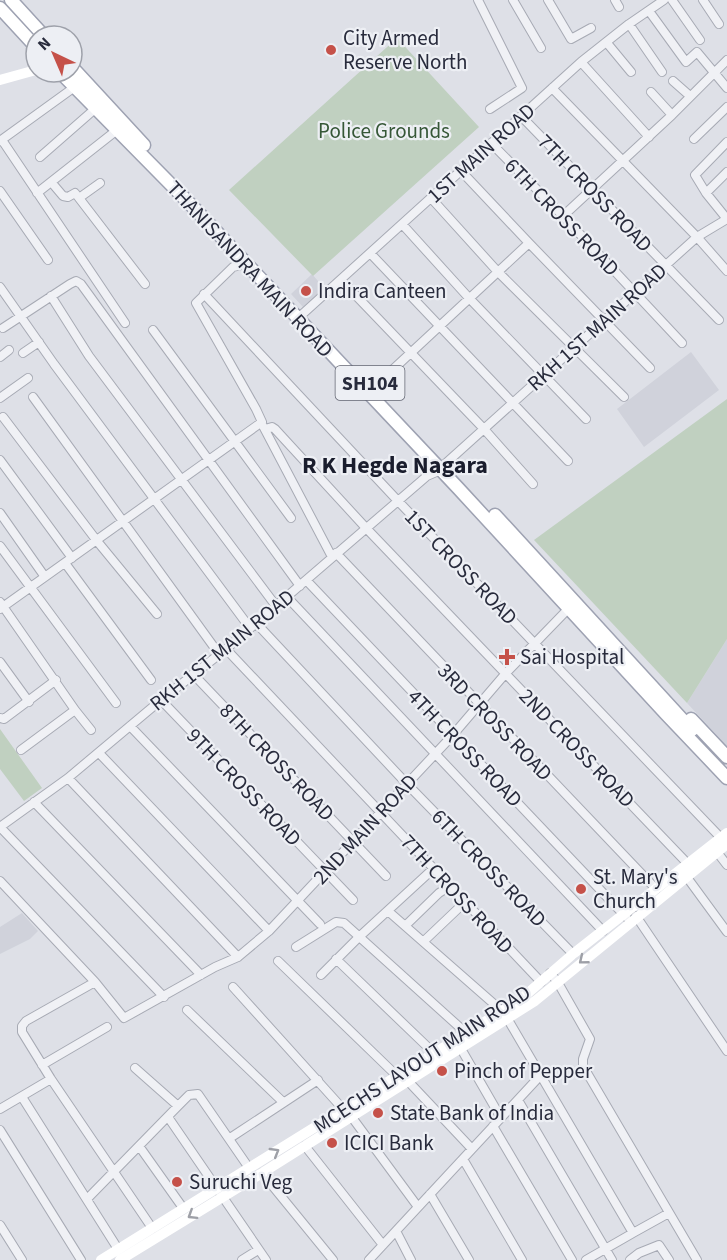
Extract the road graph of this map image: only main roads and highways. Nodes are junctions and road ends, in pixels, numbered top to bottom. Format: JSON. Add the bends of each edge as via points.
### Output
{"nodes":[{"id":1,"x":11,"y":0,"type":"edge"},
{"id":2,"x":0,"y":8,"type":"edge"},
{"id":3,"x":33,"y":24,"type":"edge"},
{"id":4,"x":24,"y":34,"type":"edge"},
{"id":5,"x":24,"y":73,"type":"edge"},
{"id":6,"x":0,"y":80,"type":"edge"},
{"id":7,"x":84,"y":80,"type":"edge"},
{"id":8,"x":74,"y":84,"type":"edge"},
{"id":9,"x":300,"y":316,"type":"junction"},
{"id":10,"x":444,"y":468,"type":"junction"},
{"id":11,"x":667,"y":708,"type":"junction"},
{"id":12,"x":727,"y":757,"type":"edge"},
{"id":13,"x":727,"y":766,"type":"edge"},
{"id":14,"x":727,"y":778,"type":"edge"},
{"id":15,"x":727,"y":786,"type":"edge"},
{"id":16,"x":725,"y":838,"type":"edge"},
{"id":17,"x":630,"y":918,"type":"junction"},
{"id":18,"x":553,"y":977,"type":"junction"},
{"id":19,"x":504,"y":1015,"type":"junction"},
{"id":20,"x":437,"y":1056,"type":"junction"},
{"id":21,"x":347,"y":1113,"type":"junction"},
{"id":22,"x":219,"y":1193,"type":"junction"},
{"id":23,"x":119,"y":1255,"type":"edge"},
{"id":24,"x":100,"y":1260,"type":"edge"}],
"edges":[{"from":1,"to":3,"type":"main road"},
{"from":2,"to":4,"type":"main road"},
{"from":5,"to":6,"type":"main road"},
{"from":7,"to":9,"type":"main road","name":"THANISANDRA MAIN ROAD","number":"SH104"},
{"from":8,"to":9,"type":"main road","name":"THANISANDRA MAIN ROAD","number":"SH104"},
{"from":9,"to":10,"type":"main road","name":"THANISANDRA MAIN ROAD","number":"SH104"},
{"from":9,"to":10,"type":"main road","name":"THANISANDRA MAIN ROAD","number":"SH104","via":[[374,387]]},
{"from":10,"to":11,"type":"main road","name":"THANISANDRA MAIN ROAD","number":"SH104"},
{"from":11,"to":12,"type":"main road","name":"THANISANDRA MAIN ROAD","number":"SH104","via":[[678,705]]},
{"from":11,"to":13,"type":"main road","number":"SH104"},
{"from":11,"to":14,"type":"main road","number":"SH104"},
{"from":11,"to":15,"type":"main road","name":"THANISANDRA MAIN ROAD","number":"SH104","via":[[662,719]]},
{"from":16,"to":17,"type":"main road","name":"MCECHS LAYOUT MAIN ROAD","via":[[656,889]]},
{"from":16,"to":17,"type":"main road","name":"MCECHS LAYOUT MAIN ROAD","via":[[717,852]]},
{"from":17,"to":18,"type":"main road","name":"MCECHS LAYOUT MAIN ROAD","one_way":true},
{"from":17,"to":18,"type":"main road","name":"MCECHS LAYOUT MAIN ROAD","via":[[603,931],[573,954]]},
{"from":18,"to":19,"type":"main road","name":"MCECHS LAYOUT MAIN ROAD","via":[[541,982]]},
{"from":18,"to":19,"type":"main road","name":"MCECHS LAYOUT MAIN ROAD","via":[[535,1001]]},
{"from":19,"to":20,"type":"main road","name":"MCECHS LAYOUT MAIN ROAD","via":[[460,1047]]},
{"from":19,"to":20,"type":"main road","name":"MCECHS LAYOUT MAIN ROAD","via":[[465,1033]]},
{"from":20,"to":21,"type":"main road","name":"MCECHS LAYOUT MAIN ROAD"},
{"from":22,"to":21,"type":"main road","name":"MCECHS LAYOUT MAIN ROAD","one_way":true,"via":[[249,1168]]},
{"from":21,"to":22,"type":"main road","name":"MCECHS LAYOUT MAIN ROAD","via":[[262,1173]]},
{"from":22,"to":23,"type":"main road","name":"MCECHS LAYOUT MAIN ROAD","one_way":true},
{"from":22,"to":23,"type":"main road","name":"MCECHS LAYOUT MAIN ROAD","via":[[183,1208]]},
{"from":23,"to":24,"type":"main road","name":"MCECHS LAYOUT MAIN ROAD"}]}
